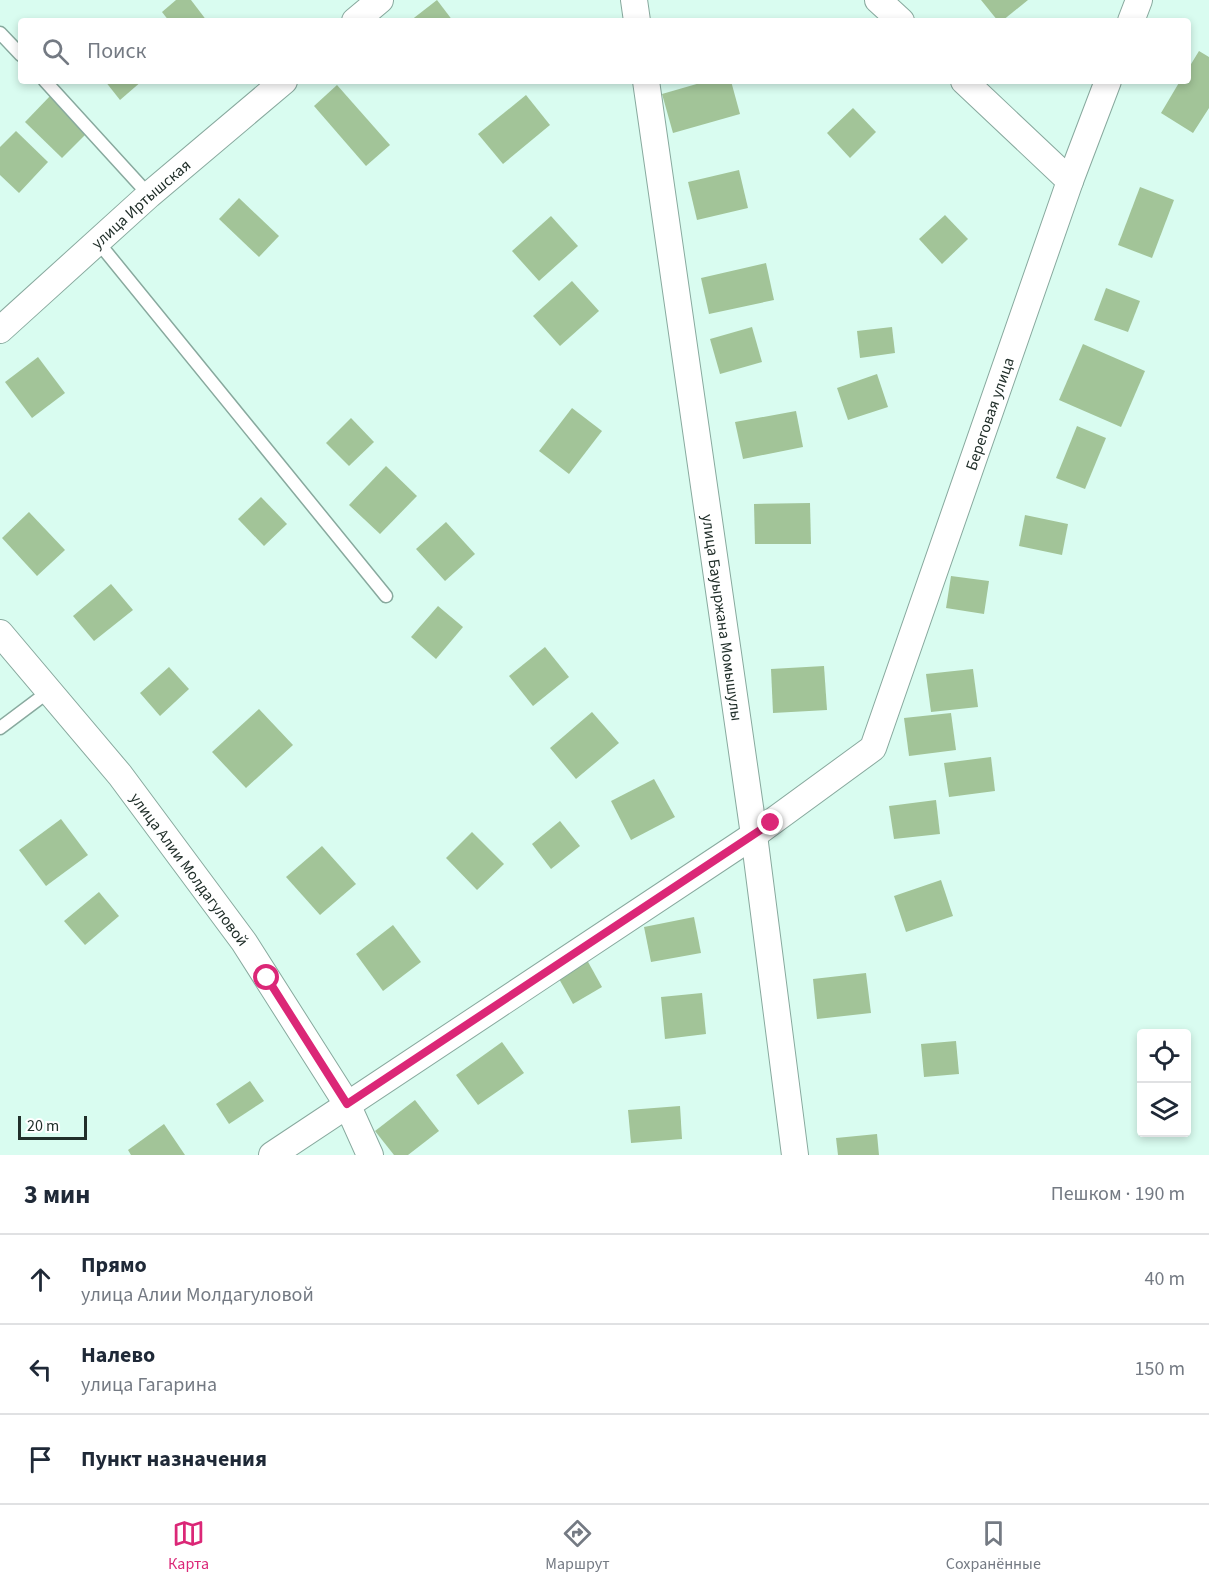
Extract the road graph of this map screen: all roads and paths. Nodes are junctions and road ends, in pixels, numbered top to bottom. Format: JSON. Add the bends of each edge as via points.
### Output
{"nodes":[{"id":1,"x":380,"y":0,"type":"edge"},
{"id":2,"x":634,"y":0,"type":"edge"},
{"id":3,"x":878,"y":0,"type":"edge"},
{"id":4,"x":1139,"y":0,"type":"edge"},
{"id":5,"x":359,"y":18,"type":"edge"},
{"id":6,"x":637,"y":18,"type":"edge"},
{"id":7,"x":898,"y":18,"type":"edge"},
{"id":8,"x":1132,"y":18,"type":"edge"},
{"id":9,"x":0,"y":33,"type":"edge"},
{"id":10,"x":18,"y":52,"type":"edge"},
{"id":11,"x":48,"y":84,"type":"edge"},
{"id":12,"x":280,"y":84,"type":"edge"},
{"id":13,"x":646,"y":84,"type":"edge"},
{"id":14,"x":967,"y":84,"type":"edge"},
{"id":15,"x":1107,"y":84,"type":"edge"},
{"id":16,"x":1070,"y":181,"type":"junction"},
{"id":17,"x":149,"y":195,"type":"junction"},
{"id":18,"x":98,"y":242,"type":"junction"},
{"id":19,"x":0,"y":330,"type":"edge"},
{"id":20,"x":386,"y":596,"type":"dead end"},
{"id":21,"x":0,"y":633,"type":"edge"},
{"id":22,"x":48,"y":692,"type":"junction"},
{"id":23,"x":0,"y":728,"type":"edge"},
{"id":24,"x":754,"y":835,"type":"junction"},
{"id":25,"x":347,"y":1104,"type":"junction"},
{"id":26,"x":272,"y":1155,"type":"edge"},
{"id":27,"x":370,"y":1155,"type":"edge"},
{"id":28,"x":795,"y":1155,"type":"edge"}],
"edges":[{"from":1,"to":5,"type":"street"},
{"from":2,"to":6,"type":"street"},
{"from":3,"to":7,"type":"street"},
{"from":4,"to":8,"type":"street"},
{"from":9,"to":10,"type":"lane"},
{"from":11,"to":17,"type":"lane"},
{"from":12,"to":17,"type":"street","name":"улица Иртышская"},
{"from":13,"to":24,"type":"street","name":"улица Бауыржана Момышулы"},
{"from":14,"to":16,"type":"street"},
{"from":15,"to":16,"type":"street","name":"Береговая улица"},
{"from":16,"to":24,"type":"street","name":"Береговая улица","via":[[873,748]]},
{"from":17,"to":18,"type":"street","name":"улица Иртышская"},
{"from":18,"to":19,"type":"street","name":"улица Иртышская"},
{"from":18,"to":20,"type":"lane"},
{"from":21,"to":22,"type":"street","name":"улица Алии Молдагуловой"},
{"from":22,"to":23,"type":"lane"},
{"from":22,"to":25,"type":"street","name":"улица Алии Молдагуловой","via":[[120,776],[244,942]]},
{"from":24,"to":25,"type":"street"},
{"from":24,"to":28,"type":"street","name":"улица Бауыржана Момышулы"},
{"from":25,"to":26,"type":"street"},
{"from":25,"to":27,"type":"street","name":"улица Алии Молдагуловой"}]}
